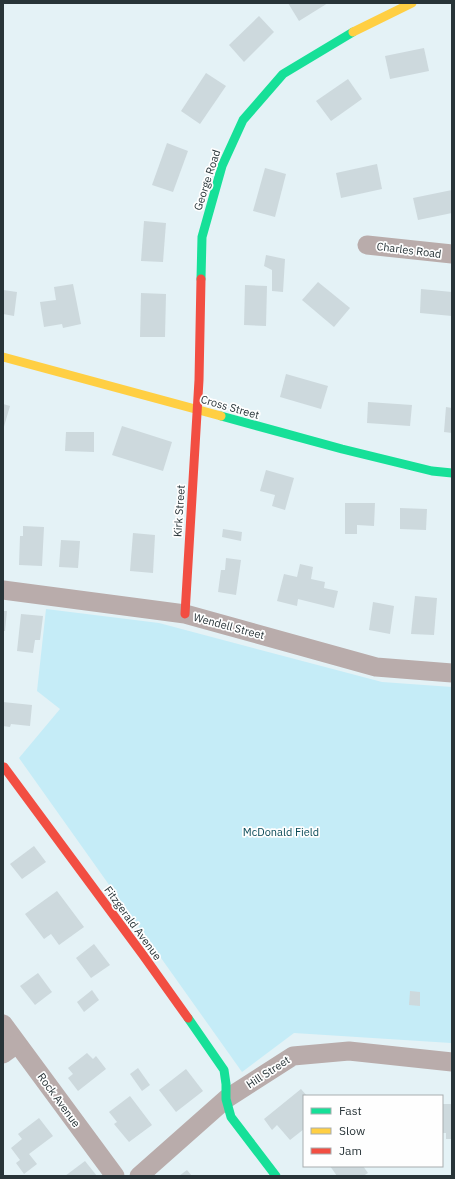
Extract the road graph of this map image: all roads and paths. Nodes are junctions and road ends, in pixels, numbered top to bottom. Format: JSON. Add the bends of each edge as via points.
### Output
{"nodes":[{"id":1,"x":412,"y":3,"type":"edge"},
{"id":2,"x":367,"y":245,"type":"dead end"},
{"id":3,"x":452,"y":254,"type":"edge"},
{"id":4,"x":3,"y":357,"type":"edge"},
{"id":5,"x":197,"y":410,"type":"junction"},
{"id":6,"x":452,"y":473,"type":"edge"},
{"id":7,"x":3,"y":590,"type":"edge"},
{"id":8,"x":185,"y":614,"type":"junction"},
{"id":9,"x":452,"y":674,"type":"edge"},
{"id":10,"x":4,"y":767,"type":"dead end"},
{"id":11,"x":3,"y":1024,"type":"edge"},
{"id":12,"x":10,"y":1049,"type":"edge"},
{"id":13,"x":452,"y":1062,"type":"edge"},
{"id":14,"x":226,"y":1100,"type":"junction"},
{"id":15,"x":115,"y":1176,"type":"edge"},
{"id":16,"x":139,"y":1176,"type":"edge"},
{"id":17,"x":276,"y":1176,"type":"edge"}],
"edges":[{"from":1,"to":5,"type":"street","name":"George Road","via":[[356,30],[283,74],[243,120],[222,166],[202,237]]},
{"from":2,"to":3,"type":"street","name":"Charles Road"},
{"from":4,"to":5,"type":"street","name":"Cross Street"},
{"from":5,"to":6,"type":"street","name":"Cross Street","via":[[342,449],[432,471]]},
{"from":5,"to":8,"type":"street","name":"Kirk Street"},
{"from":7,"to":8,"type":"street","name":"Wendell Street"},
{"from":8,"to":9,"type":"street","name":"Wendell Street","via":[[376,667]]},
{"from":10,"to":14,"type":"street","name":"Fitzgerald Avenue","via":[[224,1070]]},
{"from":11,"to":12,"type":"street","name":"Rock Avenue"},
{"from":12,"to":15,"type":"street","name":"Rock Avenue"},
{"from":13,"to":14,"type":"street","name":"Hill Street","via":[[349,1051],[293,1056]]},
{"from":14,"to":16,"type":"street","name":"Hill Street"},
{"from":14,"to":17,"type":"street","name":"Fitzgerald Avenue","via":[[231,1117]]}]}
